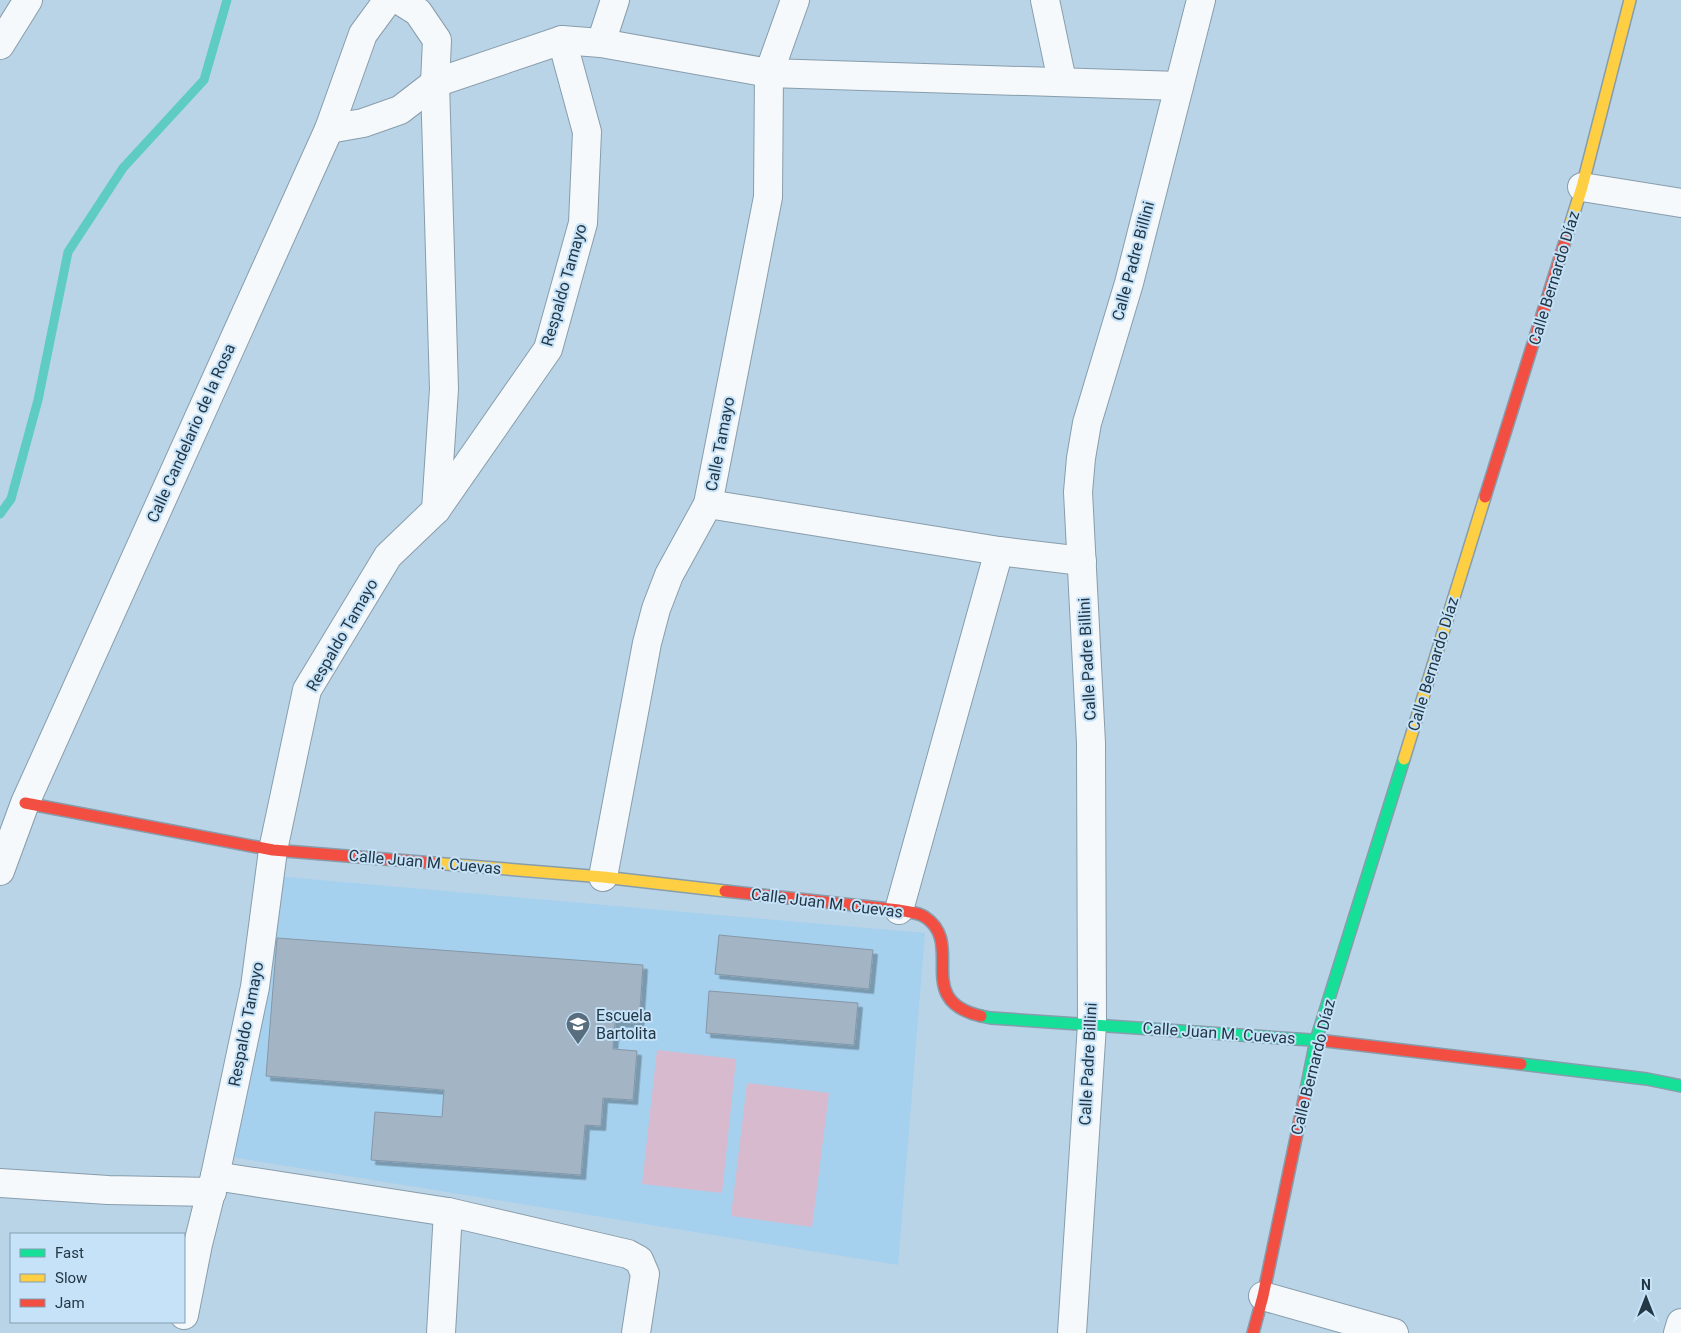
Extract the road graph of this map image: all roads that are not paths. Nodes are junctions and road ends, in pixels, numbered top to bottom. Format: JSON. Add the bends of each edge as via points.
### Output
{"nodes":[{"id":1,"x":28,"y":0,"type":"edge"},
{"id":2,"x":388,"y":0,"type":"edge"},
{"id":3,"x":399,"y":0,"type":"edge"},
{"id":4,"x":615,"y":0,"type":"edge"},
{"id":5,"x":795,"y":0,"type":"edge"},
{"id":6,"x":1045,"y":0,"type":"edge"},
{"id":7,"x":1201,"y":0,"type":"edge"},
{"id":8,"x":1630,"y":0,"type":"edge"},
{"id":9,"x":562,"y":40,"type":"junction"},
{"id":10,"x":601,"y":44,"type":"junction"},
{"id":11,"x":0,"y":45,"type":"edge"},
{"id":12,"x":769,"y":72,"type":"junction"},
{"id":13,"x":1062,"y":81,"type":"junction"},
{"id":14,"x":434,"y":83,"type":"junction"},
{"id":15,"x":1179,"y":86,"type":"junction"},
{"id":16,"x":329,"y":129,"type":"junction"},
{"id":17,"x":1582,"y":187,"type":"junction"},
{"id":18,"x":1681,"y":203,"type":"edge"},
{"id":19,"x":708,"y":504,"type":"junction"},
{"id":20,"x":436,"y":510,"type":"junction"},
{"id":21,"x":999,"y":551,"type":"junction"},
{"id":22,"x":1082,"y":561,"type":"junction"},
{"id":23,"x":25,"y":803,"type":"junction"},
{"id":24,"x":273,"y":850,"type":"junction"},
{"id":25,"x":0,"y":871,"type":"edge"},
{"id":26,"x":603,"y":877,"type":"junction"},
{"id":27,"x":899,"y":910,"type":"junction"},
{"id":28,"x":1092,"y":1025,"type":"junction"},
{"id":29,"x":1316,"y":1040,"type":"junction"},
{"id":30,"x":1681,"y":1086,"type":"edge"},
{"id":31,"x":0,"y":1183,"type":"edge"},
{"id":32,"x":214,"y":1184,"type":"junction"},
{"id":33,"x":448,"y":1212,"type":"junction"},
{"id":34,"x":1263,"y":1296,"type":"junction"},
{"id":35,"x":185,"y":1310,"type":"edge"},
{"id":36,"x":1681,"y":1323,"type":"edge"},
{"id":37,"x":441,"y":1333,"type":"edge"},
{"id":38,"x":636,"y":1333,"type":"edge"},
{"id":39,"x":1072,"y":1333,"type":"edge"},
{"id":40,"x":1253,"y":1333,"type":"edge"},
{"id":41,"x":1394,"y":1333,"type":"edge"},
{"id":42,"x":1678,"y":1333,"type":"edge"}],
"edges":[{"from":1,"to":11,"type":"street"},
{"from":2,"to":16,"type":"street","name":"Calle Candelario de la Rosa","via":[[363,34]]},
{"from":3,"to":14,"type":"street","via":[[418,12],[437,40]]},
{"from":4,"to":10,"type":"street"},
{"from":5,"to":12,"type":"street","name":"Calle Tamayo"},
{"from":6,"to":13,"type":"street"},
{"from":7,"to":15,"type":"street","name":"Calle Padre Billini"},
{"from":8,"to":17,"type":"street","name":"Calle Bernardo Díaz"},
{"from":9,"to":10,"type":"street"},
{"from":9,"to":14,"type":"street"},
{"from":9,"to":20,"type":"street","name":"Respaldo Tamayo","via":[[587,132],[584,223],[548,349]]},
{"from":10,"to":12,"type":"street"},
{"from":12,"to":13,"type":"street"},
{"from":12,"to":19,"type":"street","name":"Calle Tamayo","via":[[768,197]]},
{"from":13,"to":15,"type":"street"},
{"from":14,"to":16,"type":"street","via":[[400,110],[363,123]]},
{"from":14,"to":20,"type":"street","via":[[444,389]]},
{"from":15,"to":22,"type":"street","name":"Calle Padre Billini","via":[[1129,283],[1087,423],[1078,492]]},
{"from":16,"to":23,"type":"street","name":"Calle Candelario de la Rosa"},
{"from":17,"to":18,"type":"street"},
{"from":17,"to":29,"type":"street","name":"Calle Bernardo Díaz"},
{"from":19,"to":21,"type":"street"},
{"from":19,"to":26,"type":"street","name":"Calle Tamayo","via":[[669,575],[656,609]]},
{"from":20,"to":24,"type":"street","name":"Respaldo Tamayo","via":[[388,556],[307,690]]},
{"from":21,"to":22,"type":"street"},
{"from":21,"to":27,"type":"street"},
{"from":22,"to":28,"type":"street","name":"Calle Padre Billini","via":[[1091,743]]},
{"from":23,"to":24,"type":"street","name":"Calle Juan M. Cuevas"},
{"from":23,"to":25,"type":"street","name":"Calle Candelario de la Rosa"},
{"from":24,"to":26,"type":"street","name":"Calle Juan M. Cuevas"},
{"from":24,"to":32,"type":"street","name":"Respaldo Tamayo","via":[[254,987]]},
{"from":26,"to":27,"type":"street","name":"Calle Juan M. Cuevas"},
{"from":27,"to":28,"type":"street","name":"Calle Juan M. Cuevas","via":[[925,917],[936,926],[942,941],[942,981],[946,995],[958,1008],[991,1018]]},
{"from":28,"to":29,"type":"street","name":"Calle Juan M. Cuevas"},
{"from":28,"to":39,"type":"street","name":"Calle Padre Billini"},
{"from":29,"to":30,"type":"street","name":"Calle Juan M. Cuevas"},
{"from":29,"to":34,"type":"street","name":"Calle Bernardo Díaz"},
{"from":31,"to":32,"type":"street","via":[[108,1190]]},
{"from":32,"to":33,"type":"street"},
{"from":32,"to":35,"type":"street","name":"Respaldo Tamayo"},
{"from":33,"to":37,"type":"street"},
{"from":33,"to":38,"type":"street","via":[[628,1254],[639,1260],[645,1274]]},
{"from":34,"to":40,"type":"street","name":"Calle Bernardo Díaz"},
{"from":34,"to":41,"type":"street"},
{"from":36,"to":42,"type":"street"}]}
